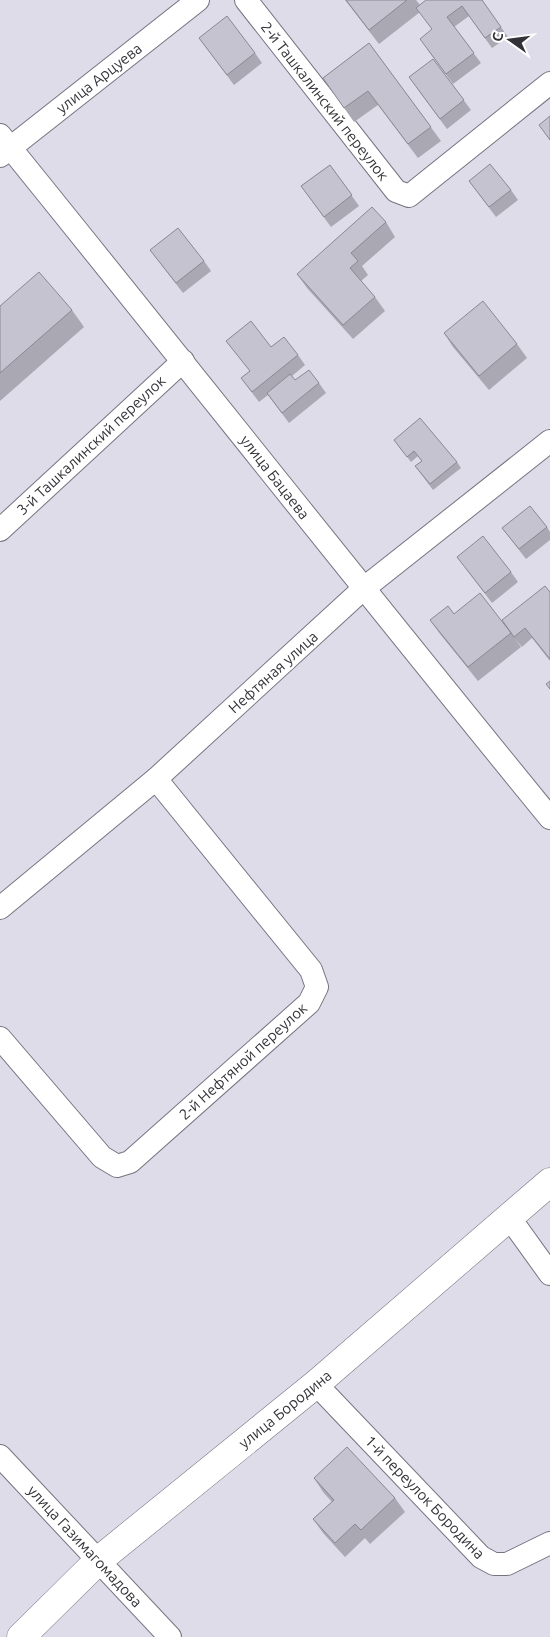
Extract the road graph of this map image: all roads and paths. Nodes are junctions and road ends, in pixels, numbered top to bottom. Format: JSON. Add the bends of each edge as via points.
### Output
{"nodes":[{"id":1,"x":198,"y":0,"type":"edge"},
{"id":2,"x":246,"y":0,"type":"edge"},
{"id":3,"x":550,"y":83,"type":"edge"},
{"id":4,"x":3,"y":146,"type":"edge"},
{"id":5,"x":183,"y":361,"type":"junction"},
{"id":6,"x":550,"y":441,"type":"edge"},
{"id":7,"x":0,"y":530,"type":"edge"},
{"id":8,"x":363,"y":589,"type":"junction"},
{"id":9,"x":156,"y":779,"type":"junction"},
{"id":10,"x":550,"y":818,"type":"edge"},
{"id":11,"x":0,"y":908,"type":"edge"},
{"id":12,"x":0,"y":1038,"type":"edge"},
{"id":13,"x":550,"y":1182,"type":"edge"},
{"id":14,"x":509,"y":1217,"type":"junction"},
{"id":15,"x":550,"y":1274,"type":"edge"},
{"id":16,"x":316,"y":1384,"type":"junction"},
{"id":17,"x":0,"y":1456,"type":"edge"},
{"id":18,"x":550,"y":1543,"type":"edge"},
{"id":19,"x":99,"y":1560,"type":"junction"},
{"id":20,"x":21,"y":1637,"type":"edge"},
{"id":21,"x":170,"y":1637,"type":"edge"}],
"edges":[{"from":1,"to":4,"type":"street","name":"улица Арцуева"},
{"from":2,"to":3,"type":"street","name":"2-й Ташкалинский переулок","via":[[396,191],[409,196]]},
{"from":4,"to":5,"type":"street","name":"улица Бацаева"},
{"from":5,"to":7,"type":"street","name":"3-й Ташкалинский переулок"},
{"from":5,"to":8,"type":"street","name":"улица Бацаева"},
{"from":6,"to":8,"type":"street","name":"Нефтяная улица"},
{"from":8,"to":9,"type":"street","name":"Нефтяная улица"},
{"from":8,"to":10,"type":"street","name":"улица Бацаева"},
{"from":9,"to":11,"type":"street","name":"Нефтяная улица"},
{"from":9,"to":12,"type":"street","name":"2-й Нефтяной переулок","via":[[311,970],[317,987],[309,1003],[130,1162],[117,1166],[102,1157]]},
{"from":13,"to":14,"type":"street","name":"улица Бородина"},
{"from":14,"to":15,"type":"street"},
{"from":14,"to":16,"type":"street","name":"улица Бородина"},
{"from":16,"to":18,"type":"street","name":"1-й переулок Бородина","via":[[481,1558],[494,1564],[507,1564]]},
{"from":16,"to":19,"type":"street","name":"улица Бородина"},
{"from":17,"to":19,"type":"street","name":"улица Газимагомадова"},
{"from":19,"to":20,"type":"street","name":"улица Бородина"},
{"from":19,"to":21,"type":"street","name":"улица Газимагомадова"}]}
